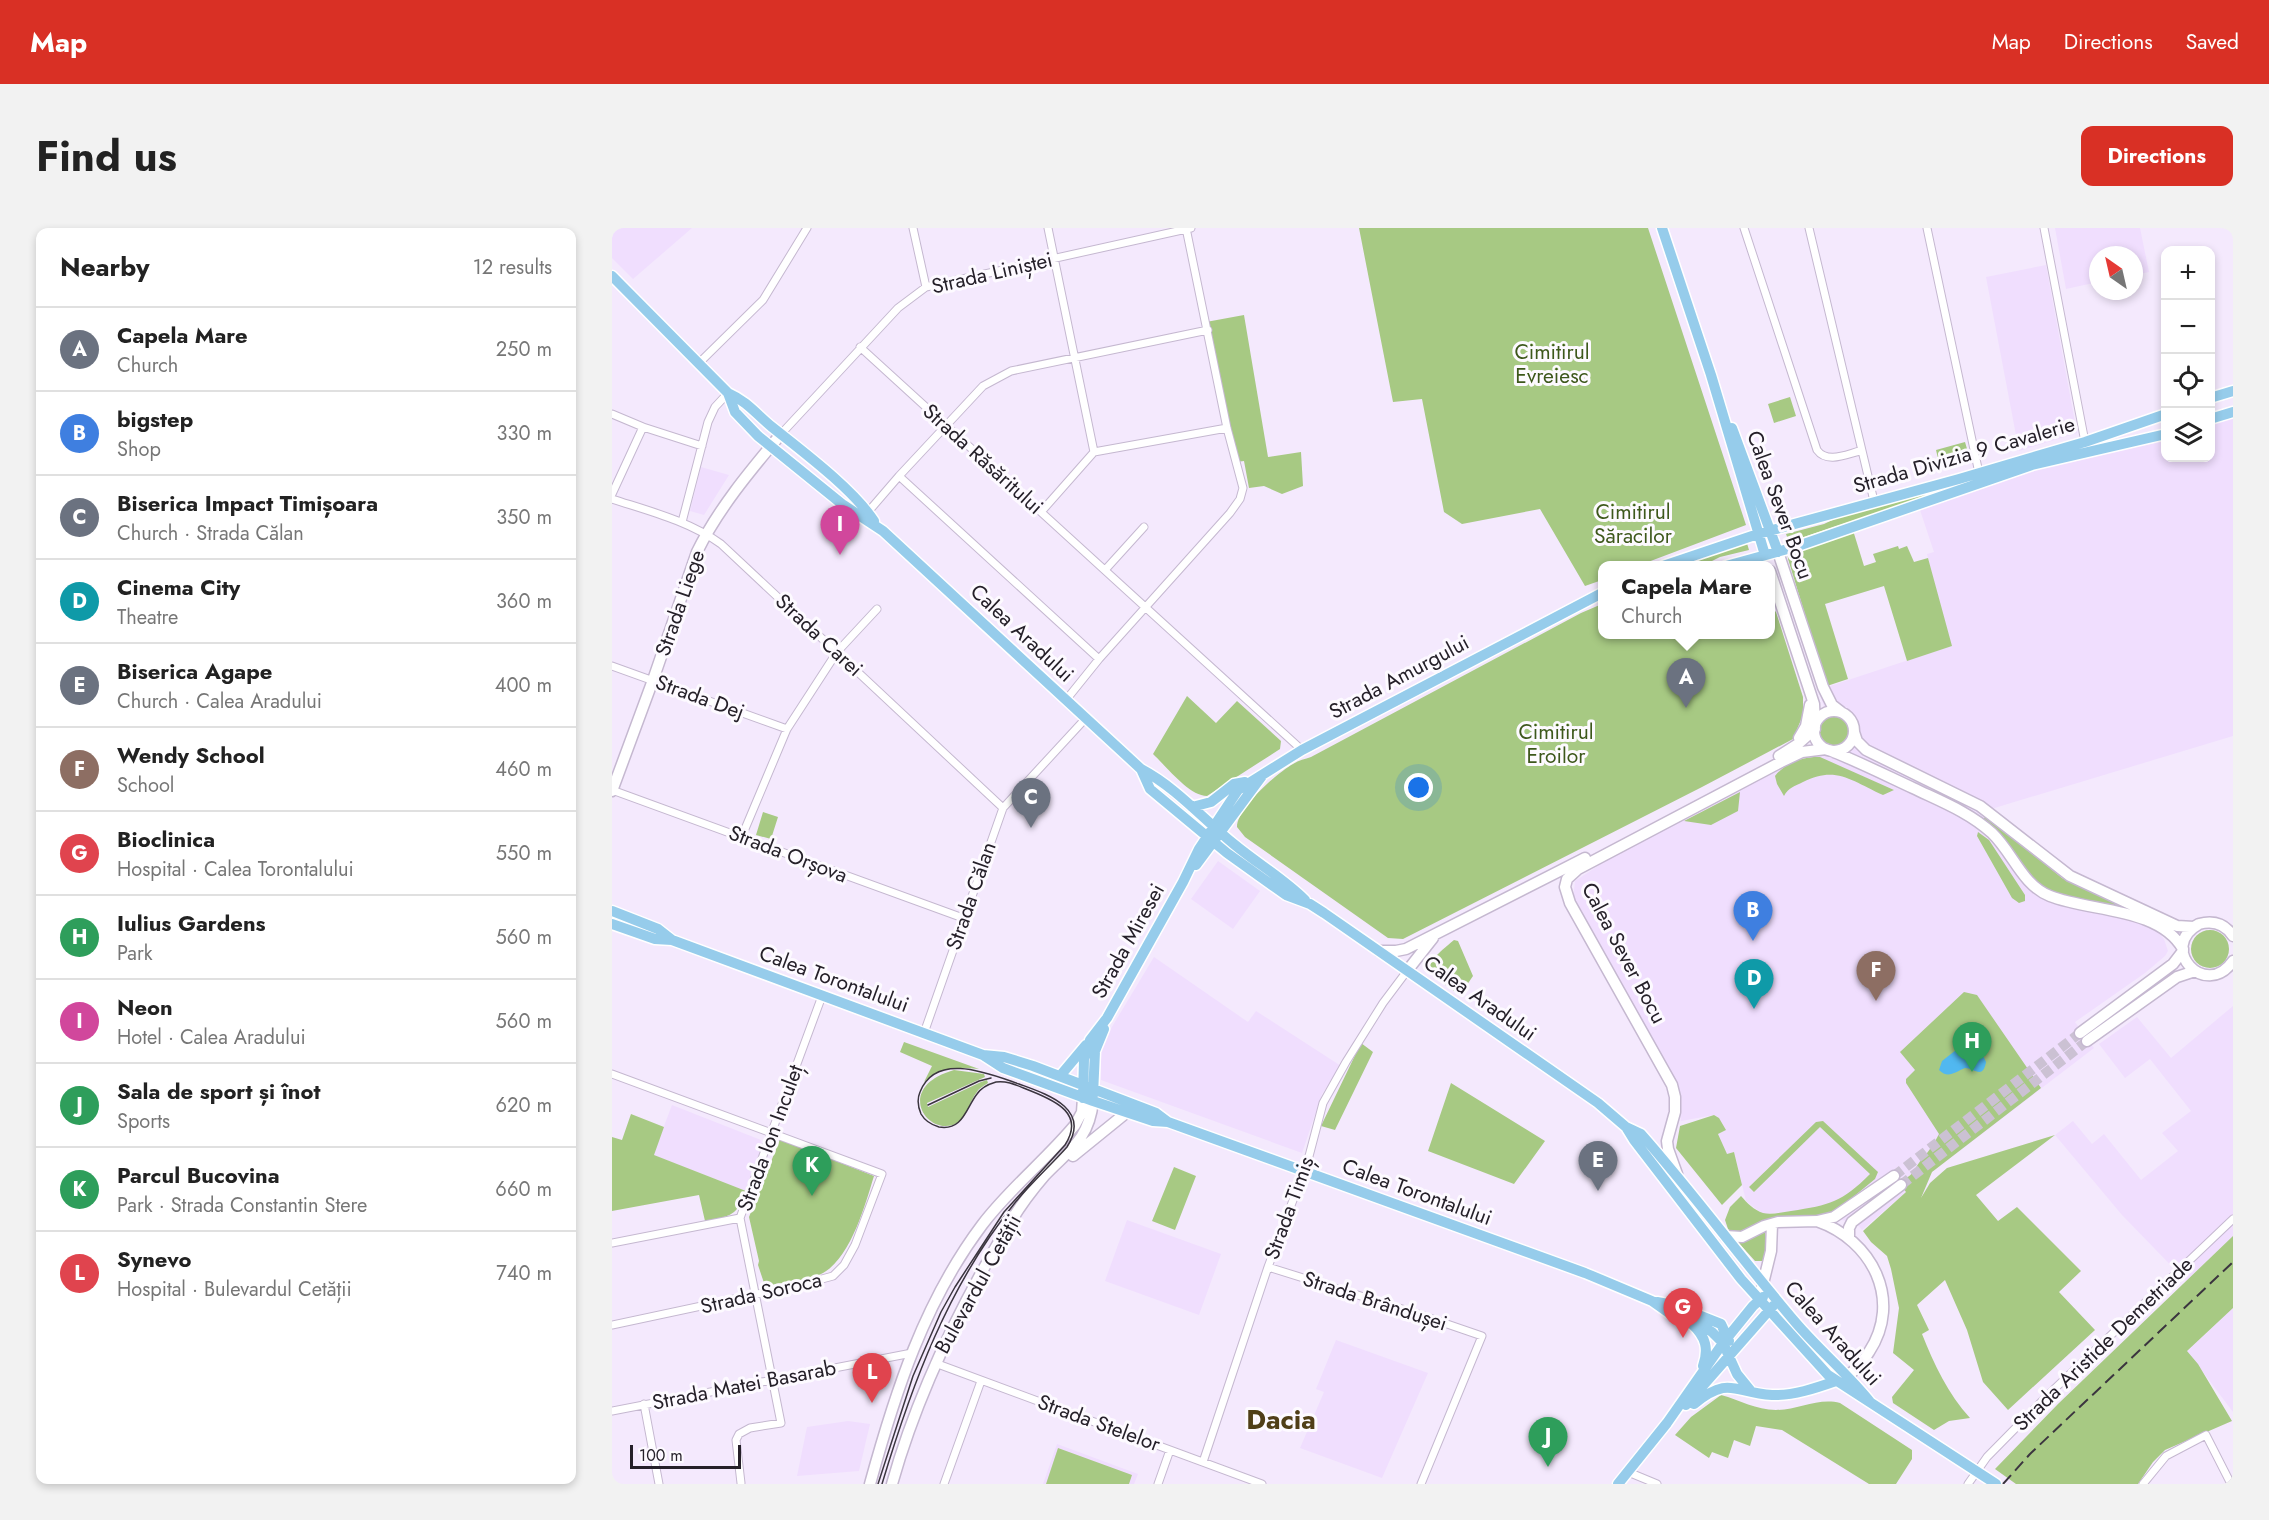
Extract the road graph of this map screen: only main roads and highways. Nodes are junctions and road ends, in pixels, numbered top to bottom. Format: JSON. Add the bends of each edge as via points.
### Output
{"nodes":[{"id":1,"x":1662,"y":228,"type":"edge"},
{"id":2,"x":612,"y":276,"type":"edge"},
{"id":3,"x":1711,"y":375,"type":"junction"},
{"id":4,"x":2233,"y":391,"type":"edge"},
{"id":5,"x":728,"y":393,"type":"junction"},
{"id":6,"x":2215,"y":397,"type":"edge"},
{"id":7,"x":2233,"y":412,"type":"edge"},
{"id":8,"x":2161,"y":416,"type":"edge"},
{"id":9,"x":2215,"y":418,"type":"edge"},
{"id":10,"x":781,"y":434,"type":"junction"},
{"id":11,"x":2161,"y":435,"type":"edge"},
{"id":12,"x":771,"y":446,"type":"junction"},
{"id":13,"x":877,"y":527,"type":"junction"},
{"id":14,"x":1771,"y":530,"type":"junction"},
{"id":15,"x":1758,"y":534,"type":"junction"},
{"id":16,"x":1778,"y":552,"type":"junction"},
{"id":17,"x":1766,"y":560,"type":"edge"},
{"id":18,"x":1678,"y":561,"type":"edge"},
{"id":19,"x":1775,"y":586,"type":"edge"},
{"id":20,"x":1598,"y":597,"type":"edge"},
{"id":21,"x":1810,"y":694,"type":"junction"},
{"id":22,"x":1841,"y":712,"type":"junction"},
{"id":23,"x":1815,"y":728,"type":"junction"},
{"id":24,"x":1854,"y":731,"type":"junction"},
{"id":25,"x":1792,"y":748,"type":"junction"},
{"id":26,"x":1827,"y":750,"type":"junction"},
{"id":27,"x":1141,"y":769,"type":"junction"},
{"id":28,"x":1262,"y":776,"type":"junction"},
{"id":29,"x":1248,"y":782,"type":"junction"},
{"id":30,"x":612,"y":790,"type":"edge"},
{"id":31,"x":1192,"y":807,"type":"junction"},
{"id":32,"x":1217,"y":829,"type":"junction"},
{"id":33,"x":1210,"y":840,"type":"junction"},
{"id":34,"x":1545,"y":879,"type":"junction"},
{"id":35,"x":1565,"y":887,"type":"junction"},
{"id":36,"x":1310,"y":904,"type":"junction"},
{"id":37,"x":612,"y":911,"type":"edge"},
{"id":38,"x":2232,"y":919,"type":"edge"},
{"id":39,"x":2218,"y":923,"type":"junction"},
{"id":40,"x":612,"y":924,"type":"edge"},
{"id":41,"x":2194,"y":927,"type":"junction"},
{"id":42,"x":1440,"y":932,"type":"junction"},
{"id":43,"x":2233,"y":936,"type":"edge"},
{"id":44,"x":672,"y":940,"type":"junction"},
{"id":45,"x":2183,"y":950,"type":"junction"},
{"id":46,"x":1379,"y":951,"type":"junction"},
{"id":47,"x":2232,"y":965,"type":"edge"},
{"id":48,"x":1407,"y":970,"type":"junction"},
{"id":49,"x":2195,"y":972,"type":"junction"},
{"id":50,"x":1107,"y":1018,"type":"junction"},
{"id":51,"x":1090,"y":1040,"type":"junction"},
{"id":52,"x":983,"y":1055,"type":"junction"},
{"id":53,"x":1060,"y":1076,"type":"junction"},
{"id":54,"x":1088,"y":1087,"type":"junction"},
{"id":55,"x":1088,"y":1100,"type":"junction"},
{"id":56,"x":1126,"y":1113,"type":"junction"},
{"id":57,"x":1168,"y":1122,"type":"junction"},
{"id":58,"x":1626,"y":1126,"type":"junction"},
{"id":59,"x":1048,"y":1172,"type":"junction"},
{"id":60,"x":1683,"y":1183,"type":"junction"},
{"id":61,"x":1817,"y":1221,"type":"junction"},
{"id":62,"x":1772,"y":1224,"type":"junction"},
{"id":63,"x":1725,"y":1236,"type":"junction"},
{"id":64,"x":1848,"y":1237,"type":"junction"},
{"id":65,"x":1763,"y":1284,"type":"junction"},
{"id":66,"x":1775,"y":1297,"type":"junction"},
{"id":67,"x":1759,"y":1299,"type":"junction"},
{"id":68,"x":1652,"y":1301,"type":"junction"},
{"id":69,"x":1770,"y":1311,"type":"junction"},
{"id":70,"x":1749,"y":1312,"type":"junction"},
{"id":71,"x":1685,"y":1319,"type":"junction"},
{"id":72,"x":1721,"y":1324,"type":"junction"},
{"id":73,"x":1725,"y":1340,"type":"junction"},
{"id":74,"x":1730,"y":1356,"type":"junction"},
{"id":75,"x":1701,"y":1373,"type":"junction"},
{"id":76,"x":1848,"y":1376,"type":"junction"},
{"id":77,"x":1836,"y":1382,"type":"junction"},
{"id":78,"x":1750,"y":1390,"type":"junction"},
{"id":79,"x":1871,"y":1404,"type":"junction"},
{"id":80,"x":1681,"y":1411,"type":"junction"},
{"id":81,"x":1667,"y":1423,"type":"junction"},
{"id":82,"x":870,"y":1484,"type":"edge"},
{"id":83,"x":892,"y":1484,"type":"edge"},
{"id":84,"x":1618,"y":1484,"type":"edge"},
{"id":85,"x":1996,"y":1484,"type":"edge"}],
"edges":[{"from":1,"to":3,"type":"main road","name":"Calea Sever Bocu"},
{"from":2,"to":5,"type":"main road","name":"Calea Aradului"},
{"from":3,"to":14,"type":"main road","name":"Calea Sever Bocu"},
{"from":3,"to":15,"type":"main road","name":"Calea Sever Bocu"},
{"from":4,"to":6,"type":"main road"},
{"from":5,"to":10,"type":"main road","name":"Calea Aradului","via":[[743,400]]},
{"from":5,"to":12,"type":"main road","name":"Calea Aradului","via":[[735,412]]},
{"from":7,"to":9,"type":"main road"},
{"from":8,"to":14,"type":"main road","name":"Strada Divizia 9 Cavalerie","via":[[2085,442]]},
{"from":10,"to":12,"type":"main road","name":"Strada Liege"},
{"from":10,"to":13,"type":"main road","name":"Calea Aradului","via":[[868,512]]},
{"from":11,"to":16,"type":"main road","name":"Strada Divizia 9 Cavalerie","via":[[2032,465]]},
{"from":12,"to":13,"type":"main road","name":"Calea Aradului"},
{"from":12,"to":30,"type":"main road","name":"Strada Liege","via":[[706,533],[697,552]]},
{"from":13,"to":27,"type":"main road","name":"Calea Aradului"},
{"from":14,"to":15,"type":"main road","name":"Strada Divizia 9 Cavalerie"},
{"from":14,"to":16,"type":"main road","name":"Calea Sever Bocu"},
{"from":15,"to":17,"type":"main road","name":"Calea Sever Bocu"},
{"from":15,"to":18,"type":"main road"},
{"from":16,"to":17,"type":"main road","name":"Strada Divizia 9 Cavalerie"},
{"from":16,"to":22,"type":"main road","name":"Calea Sever Bocu","via":[[1823,687],[1832,705]]},
{"from":19,"to":21,"type":"main road","name":"Calea Sever Bocu"},
{"from":20,"to":28,"type":"main road","name":"Strada Amurgului","via":[[1302,750]]},
{"from":21,"to":23,"type":"main road","name":"Calea Sever Bocu"},
{"from":21,"to":25,"type":"main road","via":[[1806,726]]},
{"from":22,"to":23,"type":"main road","via":[[1825,714]]},
{"from":22,"to":24,"type":"main road","via":[[1851,720]]},
{"from":23,"to":25,"type":"main road","name":"Calea Sever Bocu"},
{"from":23,"to":26,"type":"main road","via":[[1817,741]]},
{"from":24,"to":26,"type":"main road","via":[[1846,747]]},
{"from":24,"to":41,"type":"main road","via":[[1866,750],[1980,806],[2070,876],[2177,926]]},
{"from":25,"to":34,"type":"main road","name":"Calea Sever Bocu"},
{"from":26,"to":35,"type":"main road","name":"Calea Sever Bocu","via":[[1802,752],[1613,850],[1578,869],[1567,879]]},
{"from":26,"to":45,"type":"main road","via":[[1966,813],[1992,834],[2039,891],[2066,902],[2144,921],[2172,935]]},
{"from":27,"to":31,"type":"main road","name":"Calea Aradului"},
{"from":27,"to":33,"type":"main road","name":"Calea Aradului","via":[[1150,789]]},
{"from":28,"to":29,"type":"main road","name":"Strada Amurgului"},
{"from":28,"to":32,"type":"main road","name":"Strada Amurgului"},
{"from":29,"to":31,"type":"main road","via":[[1234,784],[1211,802]]},
{"from":29,"to":32,"type":"main road","name":"Strada Amurgului","via":[[1230,800]]},
{"from":31,"to":32,"type":"main road","name":"Calea Aradului"},
{"from":32,"to":33,"type":"main road","name":"Strada Miresei"},
{"from":32,"to":36,"type":"main road","name":"Calea Aradului"},
{"from":33,"to":36,"type":"main road","name":"Calea Aradului","via":[[1266,883]]},
{"from":33,"to":50,"type":"main road","name":"Strada Miresei"},
{"from":34,"to":35,"type":"main road"},
{"from":34,"to":42,"type":"main road","name":"Calea Sever Bocu"},
{"from":35,"to":60,"type":"main road","name":"Calea Sever Bocu","via":[[1570,903],[1672,1085],[1675,1112],[1668,1149]]},
{"from":36,"to":46,"type":"main road","name":"Calea Aradului"},
{"from":37,"to":44,"type":"main road","name":"Calea Torontalului","via":[[658,929]]},
{"from":38,"to":39,"type":"main road"},
{"from":39,"to":41,"type":"main road"},
{"from":39,"to":43,"type":"main road"},
{"from":40,"to":44,"type":"main road","name":"Calea Torontalului","via":[[656,939]]},
{"from":41,"to":45,"type":"main road","via":[[2185,937]]},
{"from":42,"to":46,"type":"main road","name":"Calea Sever Bocu","via":[[1400,951]]},
{"from":42,"to":48,"type":"main road"},
{"from":44,"to":52,"type":"main road","name":"Calea Torontalului"},
{"from":45,"to":49,"type":"main road"},
{"from":45,"to":49,"type":"main road","via":[[2173,964],[2084,1037],[2177,977]]},
{"from":46,"to":48,"type":"main road","name":"Calea Aradului"},
{"from":47,"to":49,"type":"main road","via":[[2213,975]]},
{"from":48,"to":58,"type":"main road","name":"Calea Aradului"},
{"from":50,"to":51,"type":"main road","name":"Strada Miresei"},
{"from":50,"to":54,"type":"main road","name":"Strada Miresei","via":[[1095,1050]]},
{"from":51,"to":53,"type":"main road"},
{"from":51,"to":54,"type":"main road","name":"Strada Miresei","via":[[1084,1059]]},
{"from":52,"to":53,"type":"main road","name":"Calea Torontalului","via":[[1005,1057]]},
{"from":52,"to":55,"type":"main road","name":"Calea Torontalului","via":[[1003,1068]]},
{"from":53,"to":54,"type":"main road","name":"Calea Torontalului"},
{"from":54,"to":55,"type":"main road","name":"Strada Miresei"},
{"from":54,"to":57,"type":"main road","name":"Calea Torontalului","via":[[1156,1113]]},
{"from":55,"to":56,"type":"main road","name":"Calea Torontalului"},
{"from":55,"to":59,"type":"main road","name":"Bulevardul Cetății","via":[[1090,1120],[1084,1135]]},
{"from":55,"to":82,"type":"main road","name":"Bulevardul Cetății","via":[[1075,1125],[970,1241],[938,1297],[891,1409]]},
{"from":56,"to":57,"type":"main road","name":"Calea Torontalului"},
{"from":56,"to":59,"type":"main road"},
{"from":57,"to":68,"type":"main road","name":"Calea Torontalului","via":[[1585,1273]]},
{"from":58,"to":60,"type":"main road","name":"Calea Aradului","via":[[1641,1134]]},
{"from":58,"to":67,"type":"main road","name":"Calea Aradului"},
{"from":59,"to":83,"type":"main road","name":"Bulevardul Cetății","via":[[1022,1204],[966,1300],[935,1363]]},
{"from":60,"to":63,"type":"main road","name":"Calea Aradului"},
{"from":61,"to":62,"type":"main road"},
{"from":61,"to":64,"type":"main road"},
{"from":61,"to":64,"type":"main road","via":[[1839,1214],[1897,1180],[1852,1222]]},
{"from":62,"to":63,"type":"main road","via":[[1742,1237]]},
{"from":62,"to":65,"type":"main road","via":[[1771,1251]]},
{"from":63,"to":65,"type":"main road","name":"Calea Aradului"},
{"from":64,"to":76,"type":"main road","via":[[1878,1277],[1884,1317],[1872,1348]]},
{"from":65,"to":66,"type":"main road","name":"Calea Aradului"},
{"from":65,"to":67,"type":"main road"},
{"from":66,"to":67,"type":"main road"},
{"from":66,"to":69,"type":"main road"},
{"from":66,"to":76,"type":"main road","name":"Calea Aradului"},
{"from":67,"to":69,"type":"main road","name":"Calea Aradului"},
{"from":67,"to":70,"type":"main road"},
{"from":68,"to":71,"type":"main road","name":"Calea Torontalului"},
{"from":68,"to":72,"type":"main road","name":"Calea Torontalului"},
{"from":69,"to":74,"type":"main road"},
{"from":69,"to":77,"type":"main road","name":"Calea Aradului"},
{"from":70,"to":72,"type":"main road"},
{"from":70,"to":73,"type":"main road"},
{"from":71,"to":73,"type":"main road","name":"Calea Torontalului"},
{"from":71,"to":75,"type":"main road","via":[[1706,1343]]},
{"from":72,"to":73,"type":"main road"},
{"from":73,"to":74,"type":"main road"},
{"from":73,"to":75,"type":"main road"},
{"from":74,"to":78,"type":"main road","via":[[1737,1374]]},
{"from":74,"to":80,"type":"main road"},
{"from":75,"to":81,"type":"main road"},
{"from":76,"to":77,"type":"main road"},
{"from":76,"to":79,"type":"main road","name":"Calea Aradului"},
{"from":77,"to":78,"type":"main road","via":[[1785,1395]]},
{"from":77,"to":79,"type":"main road","name":"Calea Aradului"},
{"from":78,"to":80,"type":"main road","via":[[1719,1388]]},
{"from":79,"to":85,"type":"main road","name":"Calea Aradului"},
{"from":80,"to":81,"type":"main road"},
{"from":81,"to":84,"type":"main road"}]}
